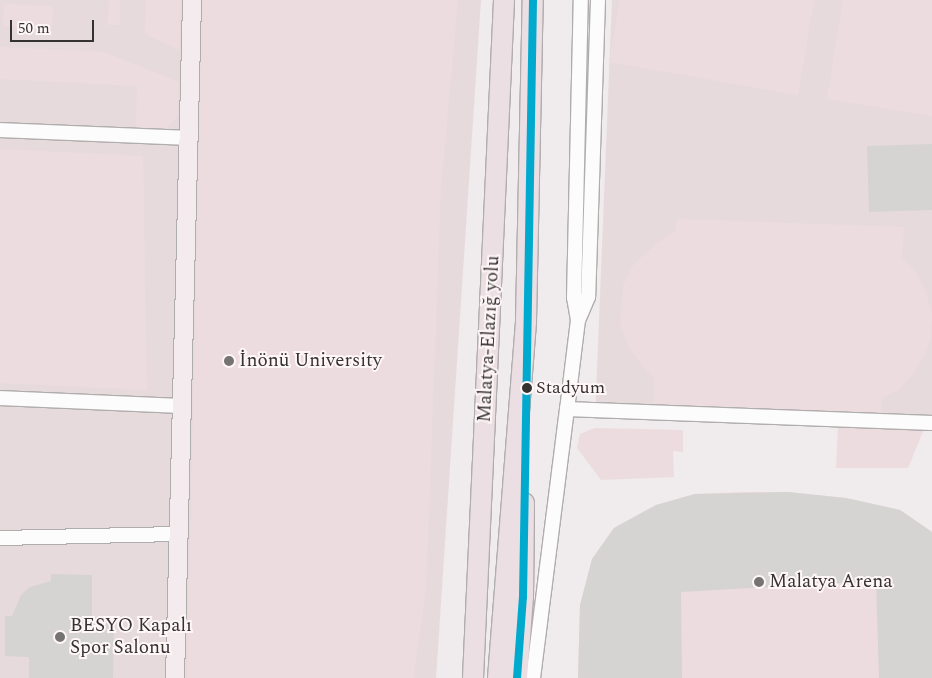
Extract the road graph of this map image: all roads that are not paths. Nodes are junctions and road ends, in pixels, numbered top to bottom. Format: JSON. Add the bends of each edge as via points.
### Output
{"nodes":[{"id":1,"x":192,"y":0,"type":"edge"},
{"id":2,"x":504,"y":0,"type":"edge"},
{"id":3,"x":533,"y":0,"type":"edge"},
{"id":4,"x":581,"y":0,"type":"edge"},
{"id":5,"x":598,"y":0,"type":"edge"},
{"id":6,"x":0,"y":130,"type":"edge"},
{"id":7,"x":189,"y":138,"type":"junction"},
{"id":8,"x":578,"y":320,"type":"junction"},
{"id":9,"x":526,"y":326,"type":"junction"},
{"id":10,"x":0,"y":398,"type":"edge"},
{"id":11,"x":180,"y":406,"type":"junction"},
{"id":12,"x":567,"y":409,"type":"junction"},
{"id":13,"x":932,"y":423,"type":"edge"},
{"id":14,"x":177,"y":534,"type":"junction"},
{"id":15,"x":0,"y":538,"type":"edge"},
{"id":16,"x":472,"y":676,"type":"edge"},
{"id":17,"x":175,"y":678,"type":"edge"},
{"id":18,"x":498,"y":678,"type":"edge"},
{"id":19,"x":517,"y":678,"type":"edge"},
{"id":20,"x":533,"y":678,"type":"edge"}],
"edges":[{"from":1,"to":7,"type":"main road"},
{"from":2,"to":16,"type":"highway","name":"Malatya-Elazığ yolu"},
{"from":3,"to":9,"type":"highway"},
{"from":4,"to":8,"type":"street","via":[[574,298]]},
{"from":5,"to":8,"type":"street","via":[[588,297]]},
{"from":6,"to":7,"type":"street"},
{"from":7,"to":11,"type":"main road"},
{"from":8,"to":12,"type":"street"},
{"from":9,"to":18,"type":"highway"},
{"from":9,"to":19,"type":"highway","via":[[523,597]]},
{"from":10,"to":11,"type":"street"},
{"from":11,"to":14,"type":"main road"},
{"from":12,"to":13,"type":"street"},
{"from":12,"to":20,"type":"street"},
{"from":14,"to":15,"type":"street"},
{"from":14,"to":17,"type":"main road"}]}
